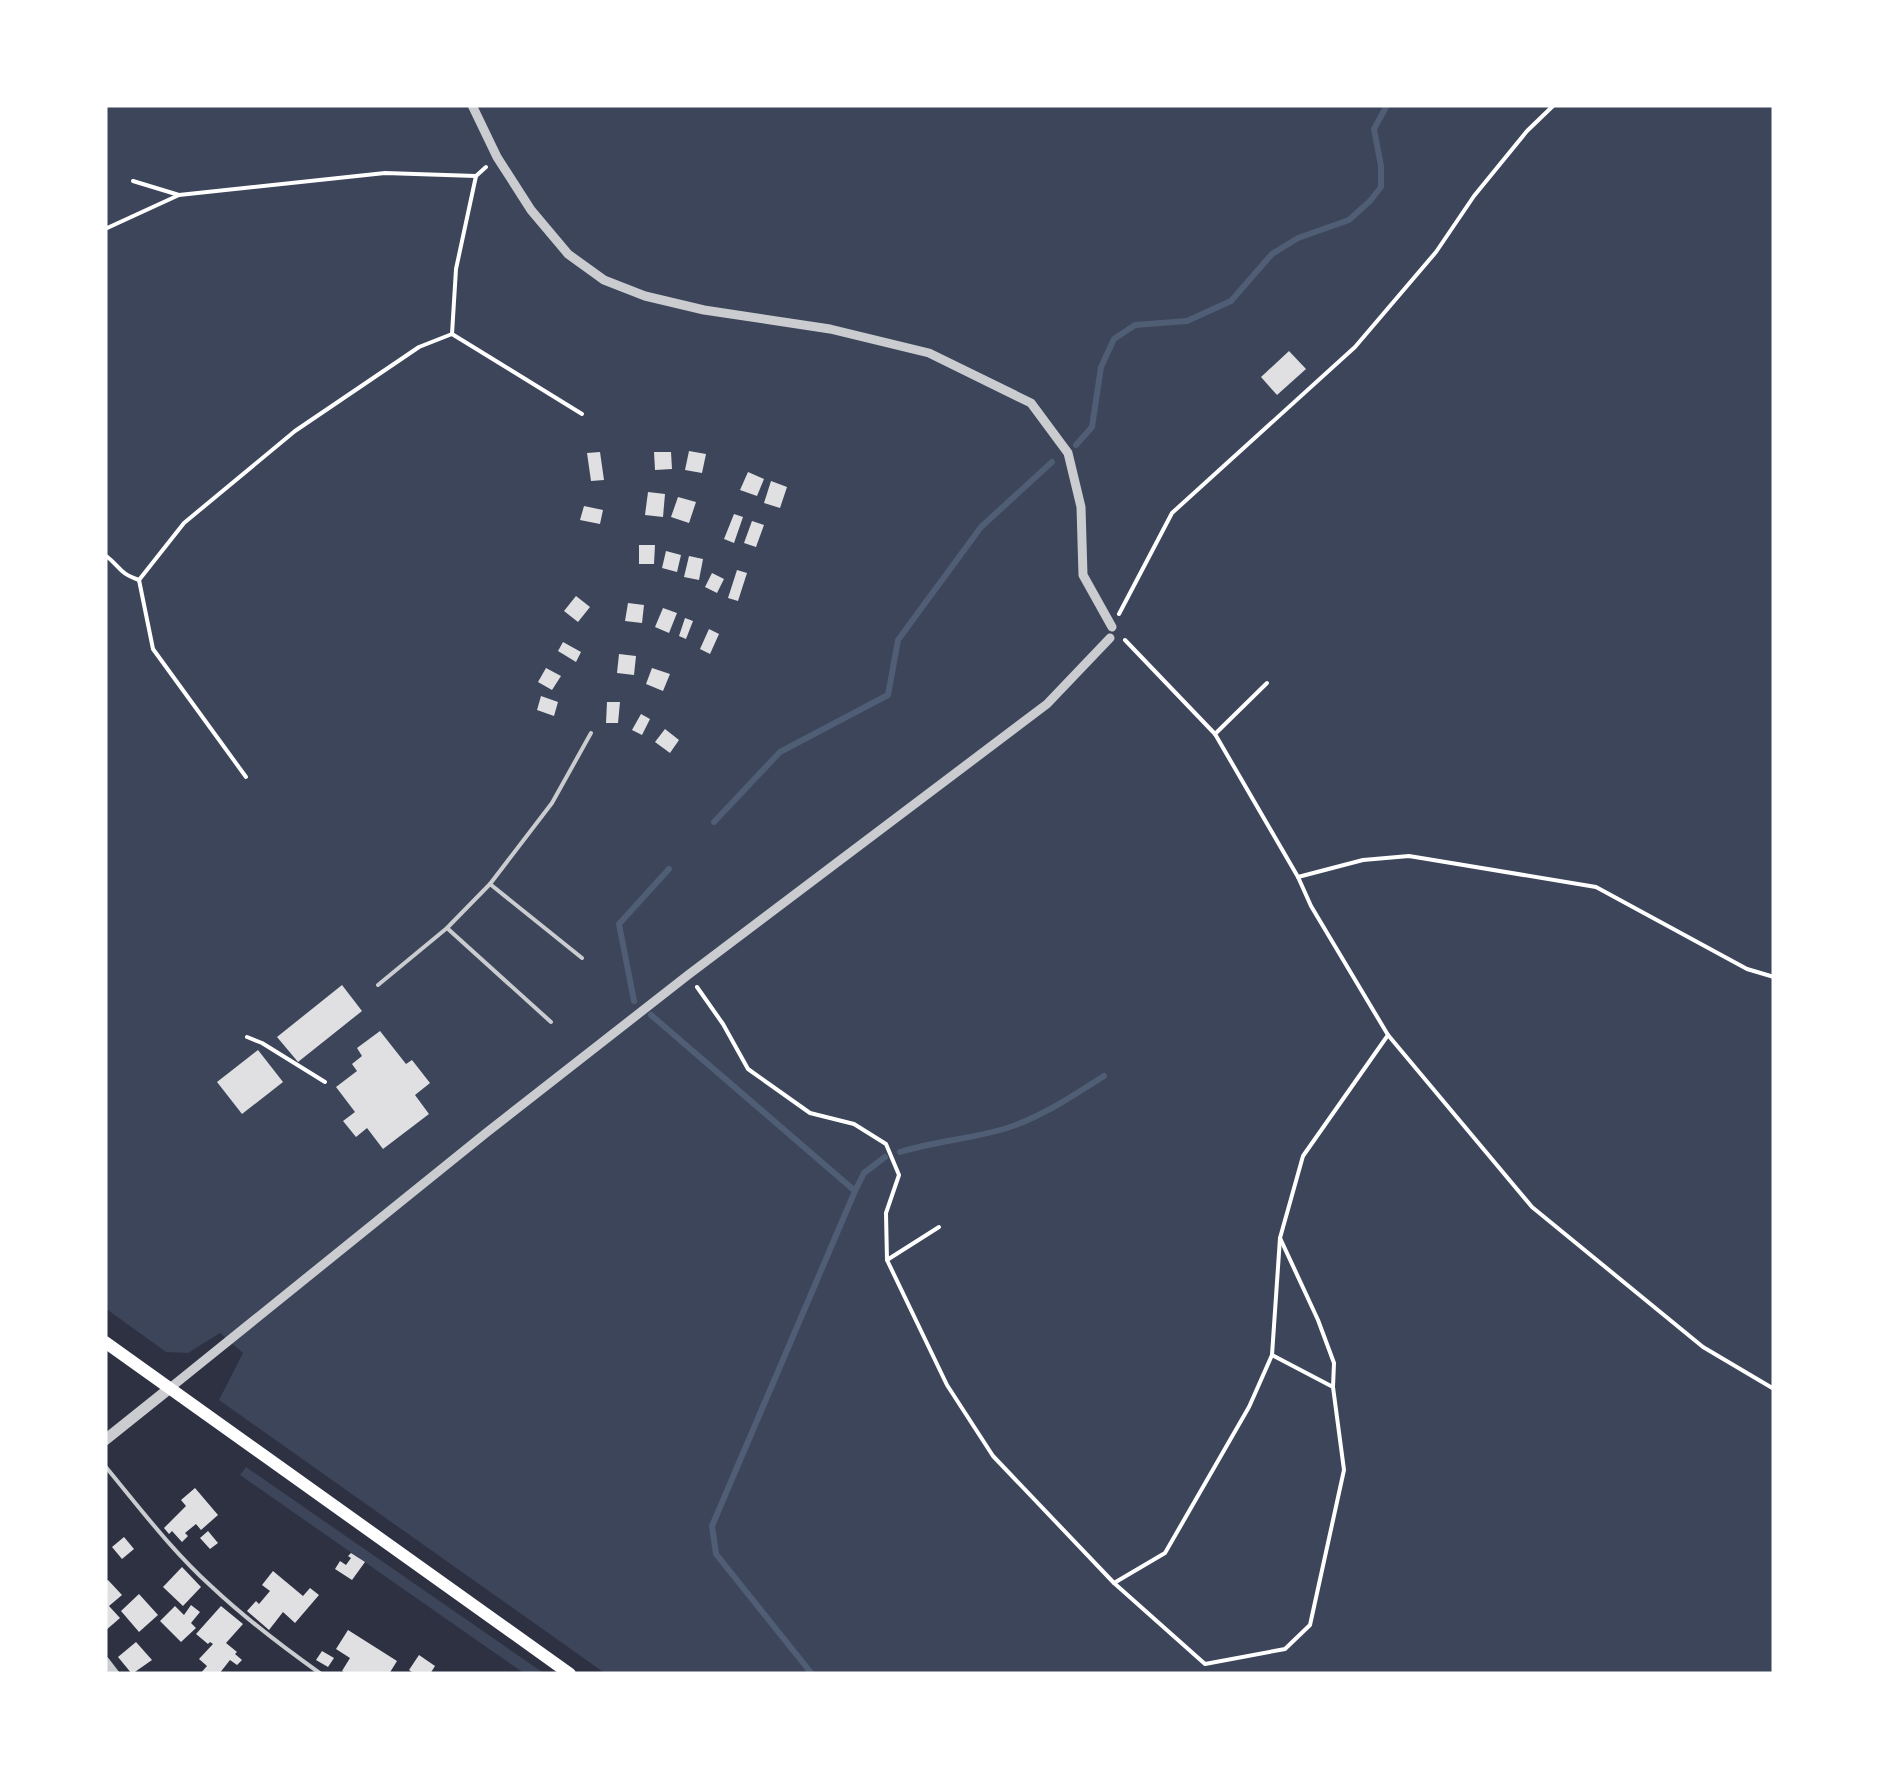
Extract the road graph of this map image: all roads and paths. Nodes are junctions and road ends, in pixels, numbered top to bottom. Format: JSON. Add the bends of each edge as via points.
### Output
{"nodes":[{"id":1,"x":472,"y":105,"type":"edge"},
{"id":2,"x":1554,"y":105,"type":"edge"},
{"id":3,"x":497,"y":157,"type":"junction"},
{"id":4,"x":476,"y":176,"type":"junction"},
{"id":5,"x":133,"y":181,"type":"dead end"},
{"id":6,"x":179,"y":195,"type":"junction"},
{"id":7,"x":105,"y":228,"type":"edge"},
{"id":8,"x":452,"y":334,"type":"junction"},
{"id":9,"x":582,"y":414,"type":"dead end"},
{"id":10,"x":105,"y":555,"type":"edge"},
{"id":11,"x":139,"y":580,"type":"junction"},
{"id":12,"x":1112,"y":626,"type":"junction"},
{"id":13,"x":1110,"y":638,"type":"dead end"},
{"id":14,"x":1268,"y":683,"type":"dead end"},
{"id":15,"x":590,"y":733,"type":"dead end"},
{"id":16,"x":1214,"y":734,"type":"junction"},
{"id":17,"x":246,"y":777,"type":"dead end"},
{"id":18,"x":1298,"y":877,"type":"junction"},
{"id":19,"x":490,"y":884,"type":"junction"},
{"id":20,"x":447,"y":928,"type":"junction"},
{"id":21,"x":582,"y":958,"type":"dead end"},
{"id":22,"x":688,"y":975,"type":"junction"},
{"id":23,"x":1774,"y":977,"type":"edge"},
{"id":24,"x":378,"y":985,"type":"dead end"},
{"id":25,"x":551,"y":1022,"type":"dead end"},
{"id":26,"x":1388,"y":1035,"type":"junction"},
{"id":27,"x":247,"y":1036,"type":"dead end"},
{"id":28,"x":324,"y":1082,"type":"dead end"},
{"id":29,"x":939,"y":1227,"type":"dead end"},
{"id":30,"x":1280,"y":1238,"type":"junction"},
{"id":31,"x":887,"y":1260,"type":"junction"},
{"id":32,"x":105,"y":1342,"type":"edge"},
{"id":33,"x":1272,"y":1354,"type":"junction"},
{"id":34,"x":1334,"y":1387,"type":"junction"},
{"id":35,"x":170,"y":1388,"type":"junction"},
{"id":36,"x":1774,"y":1389,"type":"edge"},
{"id":37,"x":105,"y":1440,"type":"edge"},
{"id":38,"x":105,"y":1466,"type":"edge"},
{"id":39,"x":1114,"y":1583,"type":"junction"},
{"id":40,"x":105,"y":1662,"type":"edge"},
{"id":41,"x":115,"y":1674,"type":"edge"},
{"id":42,"x":320,"y":1674,"type":"edge"},
{"id":43,"x":570,"y":1674,"type":"edge"}],
"edges":[{"from":1,"to":3,"type":"street"},
{"from":2,"to":12,"type":"path","via":[[1526,130],[1355,347],[1172,513]]},
{"from":3,"to":4,"type":"path"},
{"from":3,"to":12,"type":"street","via":[[568,254],[604,280],[704,310],[929,353],[1031,403],[1068,453],[1081,507],[1083,575]]},
{"from":4,"to":6,"type":"path","via":[[385,173]]},
{"from":4,"to":8,"type":"path","via":[[456,269]]},
{"from":5,"to":6,"type":"path"},
{"from":6,"to":7,"type":"path"},
{"from":8,"to":9,"type":"path"},
{"from":8,"to":11,"type":"path","via":[[419,348],[295,431],[184,523]]},
{"from":10,"to":11,"type":"path","via":[[122,574]]},
{"from":11,"to":17,"type":"path","via":[[153,649]]},
{"from":12,"to":16,"type":"path"},
{"from":13,"to":22,"type":"street","via":[[1047,704]]},
{"from":14,"to":16,"type":"path"},
{"from":15,"to":19,"type":"lane","via":[[552,803]]},
{"from":16,"to":18,"type":"path"},
{"from":18,"to":23,"type":"path","via":[[1409,856],[1596,888],[1746,969]]},
{"from":18,"to":26,"type":"path"},
{"from":19,"to":20,"type":"lane"},
{"from":19,"to":21,"type":"lane"},
{"from":20,"to":24,"type":"lane"},
{"from":20,"to":25,"type":"lane"},
{"from":22,"to":31,"type":"path","via":[[748,1069],[810,1113],[854,1124],[886,1144],[899,1175],[886,1213]]},
{"from":22,"to":35,"type":"street"},
{"from":26,"to":30,"type":"path","via":[[1302,1156]]},
{"from":26,"to":36,"type":"path","via":[[1532,1207],[1703,1347]]},
{"from":27,"to":28,"type":"path"},
{"from":29,"to":31,"type":"path"},
{"from":30,"to":33,"type":"path"},
{"from":30,"to":34,"type":"path","via":[[1334,1363]]},
{"from":31,"to":39,"type":"path","via":[[948,1385],[992,1456]]},
{"from":32,"to":35,"type":"main road"},
{"from":33,"to":34,"type":"path"},
{"from":33,"to":39,"type":"path","via":[[1165,1552]]},
{"from":34,"to":39,"type":"path","via":[[1344,1470],[1310,1625],[1285,1649],[1205,1664]]},
{"from":35,"to":37,"type":"street"},
{"from":35,"to":43,"type":"main road"},
{"from":38,"to":42,"type":"lane","via":[[210,1586]]},
{"from":40,"to":41,"type":"street"}]}
